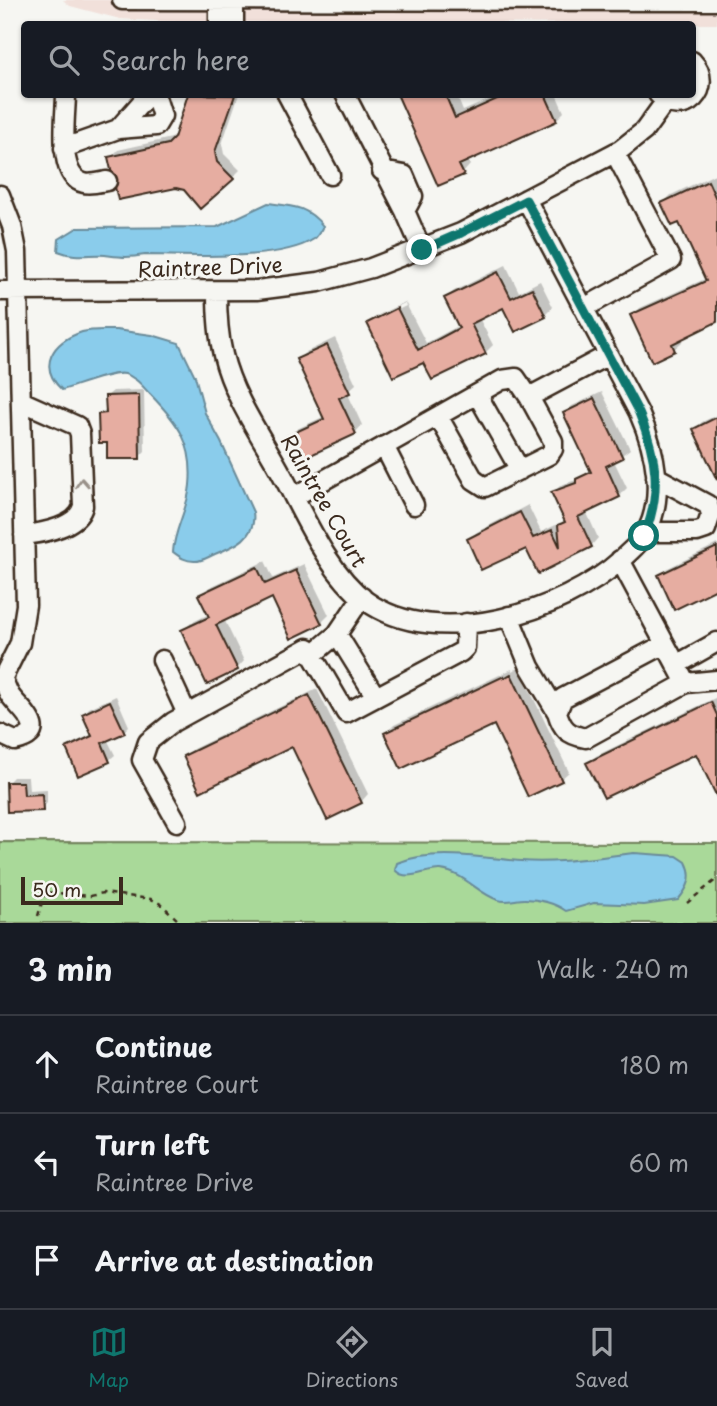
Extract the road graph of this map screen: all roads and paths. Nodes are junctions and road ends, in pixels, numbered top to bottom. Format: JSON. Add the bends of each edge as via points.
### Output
{"nodes":[{"id":1,"x":122,"y":0,"type":"edge"},
{"id":2,"x":219,"y":0,"type":"edge"},
{"id":3,"x":234,"y":0,"type":"edge"},
{"id":4,"x":496,"y":1,"type":"edge"},
{"id":5,"x":717,"y":1,"type":"edge"},
{"id":6,"x":219,"y":21,"type":"edge"},
{"id":7,"x":234,"y":21,"type":"edge"},
{"id":8,"x":696,"y":65,"type":"edge"},
{"id":9,"x":710,"y":87,"type":"edge"},
{"id":10,"x":66,"y":98,"type":"edge"},
{"id":11,"x":148,"y":98,"type":"edge"},
{"id":12,"x":154,"y":98,"type":"edge"},
{"id":13,"x":289,"y":98,"type":"edge"},
{"id":14,"x":347,"y":98,"type":"edge"},
{"id":15,"x":662,"y":98,"type":"edge"},
{"id":16,"x":694,"y":98,"type":"edge"},
{"id":17,"x":118,"y":129,"type":"junction"},
{"id":18,"x":64,"y":148,"type":"junction"},
{"id":19,"x":614,"y":153,"type":"junction"},
{"id":20,"x":330,"y":175,"type":"dead end"},
{"id":21,"x":107,"y":181,"type":"dead end"},
{"id":22,"x":0,"y":195,"type":"edge"},
{"id":23,"x":526,"y":200,"type":"junction"},
{"id":24,"x":422,"y":250,"type":"junction"},
{"id":25,"x":0,"y":290,"type":"edge"},
{"id":26,"x":19,"y":290,"type":"junction"},
{"id":27,"x":217,"y":292,"type":"junction"},
{"id":28,"x":584,"y":308,"type":"junction"},
{"id":29,"x":608,"y":355,"type":"junction"},
{"id":30,"x":477,"y":394,"type":"junction"},
{"id":31,"x":529,"y":397,"type":"junction"},
{"id":32,"x":21,"y":401,"type":"junction"},
{"id":33,"x":438,"y":416,"type":"junction"},
{"id":34,"x":384,"y":446,"type":"junction"},
{"id":35,"x":520,"y":470,"type":"junction"},
{"id":36,"x":656,"y":477,"type":"junction"},
{"id":37,"x":294,"y":497,"type":"junction"},
{"id":38,"x":414,"y":505,"type":"dead end"},
{"id":39,"x":646,"y":532,"type":"junction"},
{"id":40,"x":24,"y":535,"type":"junction"},
{"id":41,"x":620,"y":560,"type":"junction"},
{"id":42,"x":362,"y":597,"type":"junction"},
{"id":43,"x":509,"y":616,"type":"junction"},
{"id":44,"x":466,"y":623,"type":"junction"},
{"id":45,"x":337,"y":634,"type":"junction"},
{"id":46,"x":717,"y":642,"type":"edge"},
{"id":47,"x":665,"y":644,"type":"junction"},
{"id":48,"x":312,"y":655,"type":"junction"},
{"id":49,"x":162,"y":660,"type":"dead end"},
{"id":50,"x":676,"y":665,"type":"junction"},
{"id":51,"x":717,"y":680,"type":"edge"},
{"id":52,"x":1,"y":681,"type":"edge"},
{"id":53,"x":686,"y":683,"type":"junction"},
{"id":54,"x":376,"y":697,"type":"junction"},
{"id":55,"x":557,"y":712,"type":"junction"},
{"id":56,"x":187,"y":714,"type":"junction"},
{"id":57,"x":0,"y":734,"type":"edge"},
{"id":58,"x":177,"y":822,"type":"dead end"},
{"id":59,"x":717,"y":879,"type":"edge"},
{"id":60,"x":687,"y":903,"type":"dead end"},
{"id":61,"x":38,"y":916,"type":"dead end"},
{"id":62,"x":181,"y":923,"type":"edge"}],
"edges":[{"from":1,"to":2,"type":"street"},
{"from":2,"to":3,"type":"street"},
{"from":2,"to":6,"type":"street"},
{"from":3,"to":4,"type":"street"},
{"from":3,"to":7,"type":"street"},
{"from":4,"to":5,"type":"street"},
{"from":8,"to":9,"type":"street","name":"Raintree Drive"},
{"from":10,"to":18,"type":"street"},
{"from":11,"to":17,"type":"street"},
{"from":12,"to":17,"type":"street","via":[[162,116],[156,126]]},
{"from":13,"to":20,"type":"street"},
{"from":14,"to":24,"type":"street"},
{"from":15,"to":16,"type":"street","name":"Raintree Drive","via":[[681,105]]},
{"from":15,"to":19,"type":"street","name":"Raintree Drive","via":[[644,131]]},
{"from":17,"to":18,"type":"street"},
{"from":18,"to":21,"type":"street","via":[[74,177],[84,183]]},
{"from":19,"to":23,"type":"street","name":"Raintree Drive"},
{"from":19,"to":28,"type":"street","via":[[671,260]]},
{"from":22,"to":26,"type":"street","via":[[12,226]]},
{"from":23,"to":24,"type":"street","name":"Raintree Drive"},
{"from":23,"to":28,"type":"street","name":"Raintree Court"},
{"from":24,"to":27,"type":"street","name":"Raintree Drive","via":[[319,282]]},
{"from":25,"to":26,"type":"street","name":"Raintree Drive"},
{"from":26,"to":27,"type":"street","name":"Raintree Drive"},
{"from":26,"to":32,"type":"street"},
{"from":27,"to":37,"type":"street","name":"Raintree Court","via":[[218,327],[230,378]]},
{"from":28,"to":29,"type":"street","name":"Raintree Court"},
{"from":29,"to":31,"type":"street"},
{"from":29,"to":36,"type":"street","name":"Raintree Court","via":[[648,433]]},
{"from":30,"to":31,"type":"street","via":[[511,377]]},
{"from":30,"to":33,"type":"street"},
{"from":30,"to":35,"type":"street"},
{"from":31,"to":35,"type":"street","via":[[554,445],[549,455]]},
{"from":32,"to":40,"type":"street"},
{"from":40,"to":32,"type":"street","one_way":true,"via":[[43,533],[75,519],[83,506],[77,426]]},
{"from":33,"to":34,"type":"street"},
{"from":33,"to":35,"type":"street","via":[[478,485],[490,486]]},
{"from":34,"to":37,"type":"street"},
{"from":34,"to":38,"type":"street"},
{"from":36,"to":39,"type":"street","name":"Raintree Court","via":[[654,513]]},
{"from":36,"to":39,"type":"street","via":[[708,505],[711,514],[706,529],[697,533]]},
{"from":37,"to":42,"type":"street","name":"Raintree Court","via":[[331,564]]},
{"from":39,"to":41,"type":"street","name":"Raintree Court"},
{"from":40,"to":52,"type":"street","via":[[24,624]]},
{"from":41,"to":43,"type":"street","name":"Raintree Court","via":[[566,597]]},
{"from":41,"to":47,"type":"street"},
{"from":42,"to":44,"type":"street","name":"Raintree Court","via":[[404,619]]},
{"from":42,"to":45,"type":"street"},
{"from":43,"to":44,"type":"street","name":"Raintree Court"},
{"from":43,"to":55,"type":"street","via":[[530,667]]},
{"from":44,"to":54,"type":"street","via":[[466,648]]},
{"from":45,"to":48,"type":"street"},
{"from":45,"to":54,"type":"street"},
{"from":46,"to":50,"type":"street"},
{"from":47,"to":50,"type":"street"},
{"from":47,"to":55,"type":"street","via":[[563,698]]},
{"from":48,"to":54,"type":"street","via":[[346,713]]},
{"from":48,"to":56,"type":"street","via":[[308,648]]},
{"from":49,"to":56,"type":"street"},
{"from":50,"to":53,"type":"street"},
{"from":51,"to":53,"type":"street"},
{"from":52,"to":57,"type":"street","via":[[30,718],[31,729],[25,738],[15,741]]},
{"from":53,"to":55,"type":"street","via":[[586,738],[572,736],[562,727]]},
{"from":56,"to":58,"type":"street","via":[[148,742],[142,760]]},
{"from":59,"to":60,"type":"path"},
{"from":61,"to":62,"type":"path","via":[[45,892],[103,893],[157,901]]}]}
